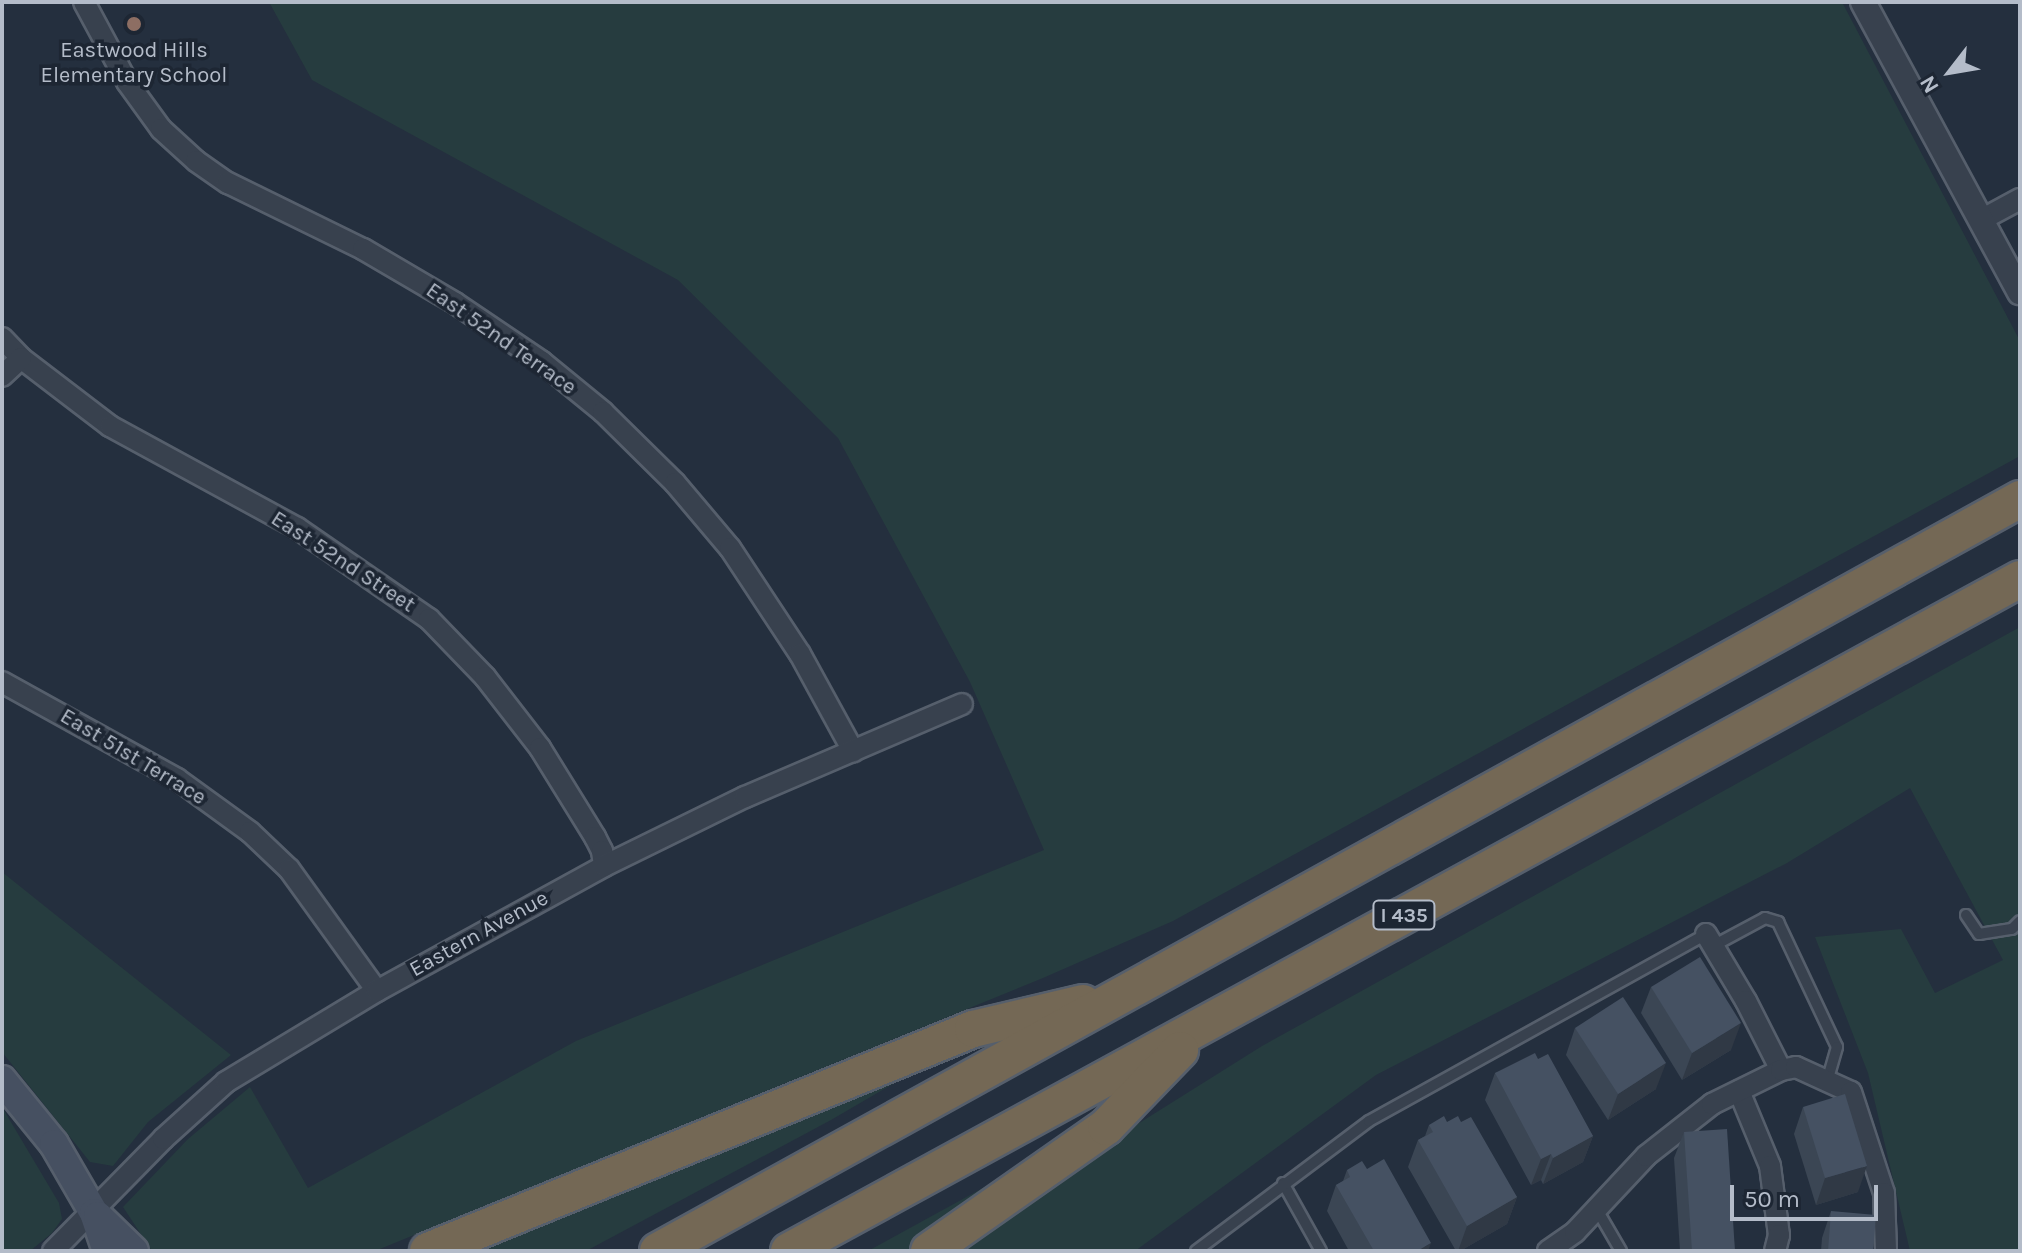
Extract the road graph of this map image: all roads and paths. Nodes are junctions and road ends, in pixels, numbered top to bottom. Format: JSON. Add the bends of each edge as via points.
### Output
{"nodes":[{"id":1,"x":84,"y":2,"type":"edge"},
{"id":2,"x":1863,"y":2,"type":"edge"},
{"id":3,"x":2020,"y":199,"type":"edge"},
{"id":4,"x":1981,"y":220,"type":"junction"},
{"id":5,"x":2020,"y":292,"type":"edge"},
{"id":6,"x":2,"y":338,"type":"edge"},
{"id":7,"x":21,"y":358,"type":"junction"},
{"id":8,"x":2,"y":376,"type":"edge"},
{"id":9,"x":2009,"y":505,"type":"edge"},
{"id":10,"x":2020,"y":579,"type":"edge"},
{"id":11,"x":2,"y":682,"type":"edge"},
{"id":12,"x":962,"y":704,"type":"dead end"},
{"id":13,"x":853,"y":751,"type":"junction"},
{"id":14,"x":604,"y":866,"type":"junction"},
{"id":15,"x":1966,"y":915,"type":"dead end"},
{"id":16,"x":2020,"y":921,"type":"edge"},
{"id":17,"x":1710,"y":940,"type":"junction"},
{"id":18,"x":377,"y":991,"type":"junction"},
{"id":19,"x":1127,"y":992,"type":"junction"},
{"id":20,"x":1206,"y":1023,"type":"junction"},
{"id":21,"x":1781,"y":1070,"type":"junction"},
{"id":22,"x":2,"y":1080,"type":"edge"},
{"id":23,"x":1827,"y":1081,"type":"junction"},
{"id":24,"x":1739,"y":1091,"type":"junction"},
{"id":25,"x":1283,"y":1183,"type":"junction"},
{"id":26,"x":1596,"y":1208,"type":"junction"},
{"id":27,"x":94,"y":1213,"type":"junction"},
{"id":28,"x":53,"y":1251,"type":"edge"},
{"id":29,"x":107,"y":1251,"type":"edge"},
{"id":30,"x":134,"y":1251,"type":"edge"},
{"id":31,"x":428,"y":1251,"type":"edge"},
{"id":32,"x":658,"y":1251,"type":"edge"},
{"id":33,"x":789,"y":1251,"type":"edge"},
{"id":34,"x":929,"y":1251,"type":"edge"},
{"id":35,"x":1196,"y":1251,"type":"edge"},
{"id":36,"x":1321,"y":1251,"type":"edge"},
{"id":37,"x":1548,"y":1251,"type":"edge"},
{"id":38,"x":1621,"y":1251,"type":"edge"},
{"id":39,"x":1775,"y":1251,"type":"edge"},
{"id":40,"x":1886,"y":1251,"type":"edge"}],
"edges":[{"from":1,"to":13,"type":"street","name":"East 52nd Terrace","via":[[127,82],[161,129],[196,161],[455,303],[542,362],[603,412],[675,483],[730,548],[800,654]]},
{"from":2,"to":4,"type":"street"},
{"from":3,"to":4,"type":"street"},
{"from":4,"to":5,"type":"street"},
{"from":6,"to":7,"type":"street","name":"East 52nd Street"},
{"from":7,"to":8,"type":"street"},
{"from":7,"to":14,"type":"street","name":"East 52nd Street","via":[[110,426],[297,528],[429,619],[485,677],[540,748],[595,837]]},
{"from":9,"to":19,"type":"highway"},
{"from":10,"to":20,"type":"highway","number":"I 435"},
{"from":11,"to":18,"type":"street","name":"East 51st Terrace","via":[[177,779],[250,832],[289,869]]},
{"from":12,"to":13,"type":"street","name":"Eastern Avenue"},
{"from":13,"to":14,"type":"street","name":"Eastern Avenue"},
{"from":14,"to":18,"type":"street","name":"Eastern Avenue"},
{"from":15,"to":16,"type":"lane","via":[[1979,934],[2012,929]]},
{"from":17,"to":21,"type":"street"},
{"from":17,"to":23,"type":"lane","via":[[1765,918],[1778,922],[1837,1047]]},
{"from":17,"to":25,"type":"lane","via":[[1369,1121]]},
{"from":18,"to":27,"type":"street","name":"Eastern Avenue","via":[[226,1082]]},
{"from":19,"to":31,"type":"highway","via":[[973,1029]]},
{"from":19,"to":32,"type":"highway"},
{"from":20,"to":33,"type":"highway","number":"I 435"},
{"from":20,"to":34,"type":"highway","via":[[1106,1127]]},
{"from":21,"to":23,"type":"street","via":[[1796,1067]]},
{"from":21,"to":24,"type":"street"},
{"from":22,"to":27,"type":"main road","via":[[54,1144]]},
{"from":23,"to":40,"type":"street","via":[[1851,1092],[1884,1193]]},
{"from":24,"to":26,"type":"street","via":[[1712,1104],[1646,1156]]},
{"from":24,"to":39,"type":"street","via":[[1770,1166],[1779,1235]]},
{"from":25,"to":35,"type":"lane"},
{"from":25,"to":36,"type":"lane"},
{"from":26,"to":37,"type":"street"},
{"from":26,"to":38,"type":"lane"},
{"from":27,"to":28,"type":"street","name":"Eastern Avenue"},
{"from":27,"to":29,"type":"main road"},
{"from":27,"to":30,"type":"main road"}]}
